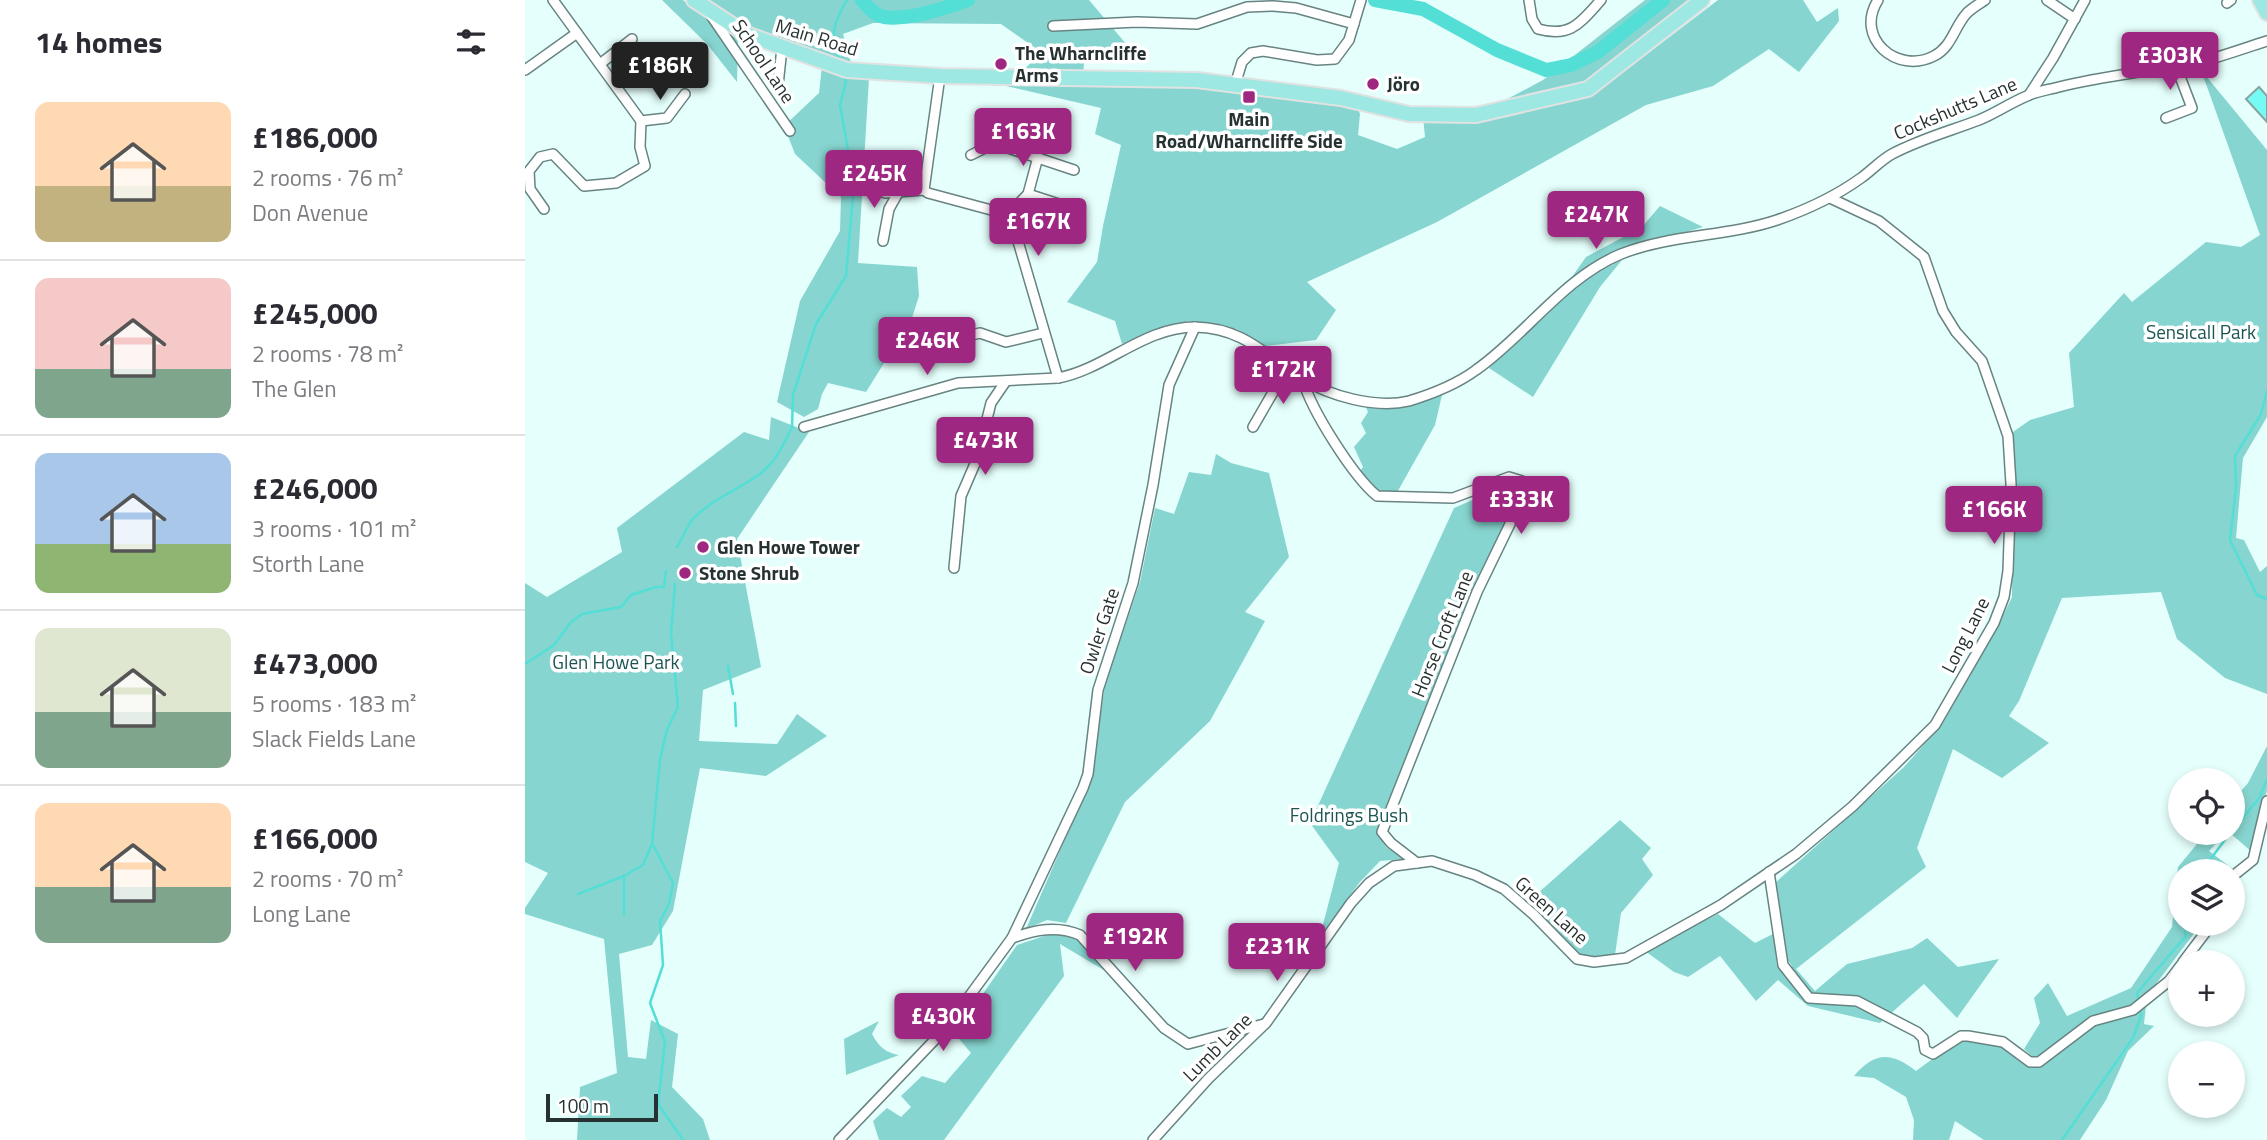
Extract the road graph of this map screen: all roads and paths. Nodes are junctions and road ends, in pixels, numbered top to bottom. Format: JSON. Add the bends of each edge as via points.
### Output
{"nodes":[{"id":1,"x":553,"y":0,"type":"edge"},
{"id":2,"x":694,"y":0,"type":"edge"},
{"id":3,"x":1361,"y":0,"type":"edge"},
{"id":4,"x":1529,"y":0,"type":"edge"},
{"id":5,"x":1601,"y":0,"type":"edge"},
{"id":6,"x":1702,"y":0,"type":"edge"},
{"id":7,"x":1878,"y":0,"type":"edge"},
{"id":8,"x":1985,"y":0,"type":"edge"},
{"id":9,"x":2047,"y":0,"type":"edge"},
{"id":10,"x":2085,"y":0,"type":"edge"},
{"id":11,"x":2260,"y":0,"type":"edge"},
{"id":12,"x":708,"y":12,"type":"junction"},
{"id":13,"x":2267,"y":13,"type":"edge"},
{"id":14,"x":2075,"y":19,"type":"junction"},
{"id":15,"x":1356,"y":20,"type":"junction"},
{"id":16,"x":1053,"y":26,"type":"dead end"},
{"id":17,"x":577,"y":33,"type":"junction"},
{"id":18,"x":632,"y":39,"type":"dead end"},
{"id":19,"x":2267,"y":41,"type":"edge"},
{"id":20,"x":782,"y":48,"type":"junction"},
{"id":21,"x":600,"y":64,"type":"junction"},
{"id":22,"x":2176,"y":66,"type":"junction"},
{"id":23,"x":525,"y":71,"type":"edge"},
{"id":24,"x":940,"y":76,"type":"junction"},
{"id":25,"x":778,"y":85,"type":"dead end"},
{"id":26,"x":1235,"y":85,"type":"junction"},
{"id":27,"x":685,"y":94,"type":"dead end"},
{"id":28,"x":2029,"y":95,"type":"junction"},
{"id":29,"x":2166,"y":118,"type":"dead end"},
{"id":30,"x":642,"y":121,"type":"junction"},
{"id":31,"x":790,"y":131,"type":"dead end"},
{"id":32,"x":971,"y":155,"type":"dead end"},
{"id":33,"x":1038,"y":157,"type":"junction"},
{"id":34,"x":1074,"y":170,"type":"dead end"},
{"id":35,"x":924,"y":190,"type":"junction"},
{"id":36,"x":899,"y":191,"type":"junction"},
{"id":37,"x":885,"y":193,"type":"dead end"},
{"id":38,"x":1028,"y":194,"type":"junction"},
{"id":39,"x":1830,"y":198,"type":"junction"},
{"id":40,"x":1068,"y":208,"type":"dead end"},
{"id":41,"x":544,"y":209,"type":"dead end"},
{"id":42,"x":1006,"y":217,"type":"junction"},
{"id":43,"x":883,"y":241,"type":"dead end"},
{"id":44,"x":1195,"y":327,"type":"junction"},
{"id":45,"x":1043,"y":332,"type":"junction"},
{"id":46,"x":955,"y":339,"type":"dead end"},
{"id":47,"x":1287,"y":368,"type":"junction"},
{"id":48,"x":1058,"y":378,"type":"junction"},
{"id":49,"x":1303,"y":380,"type":"junction"},
{"id":50,"x":1006,"y":381,"type":"junction"},
{"id":51,"x":804,"y":427,"type":"dead end"},
{"id":52,"x":1253,"y":427,"type":"dead end"},
{"id":53,"x":954,"y":568,"type":"dead end"},
{"id":54,"x":2267,"y":801,"type":"edge"},
{"id":55,"x":1417,"y":863,"type":"junction"},
{"id":56,"x":2245,"y":866,"type":"edge"},
{"id":57,"x":1769,"y":872,"type":"junction"},
{"id":58,"x":1012,"y":938,"type":"junction"},
{"id":59,"x":2168,"y":982,"type":"edge"},
{"id":60,"x":1266,"y":1023,"type":"junction"},
{"id":61,"x":839,"y":1140,"type":"edge"},
{"id":62,"x":1153,"y":1140,"type":"edge"}],
"edges":[{"from":1,"to":17,"type":"street"},
{"from":2,"to":12,"type":"main road","name":"Main Road"},
{"from":3,"to":15,"type":"street"},
{"from":4,"to":5,"type":"street","via":[[1538,29],[1556,34],[1578,25]]},
{"from":6,"to":26,"type":"main road","name":"Main Road","via":[[1588,89],[1476,115],[1409,114],[1341,98]]},
{"from":7,"to":8,"type":"street","via":[[1871,24],[1875,41],[1892,57],[1913,63],[1943,51],[1966,14]]},
{"from":9,"to":14,"type":"street"},
{"from":10,"to":14,"type":"street"},
{"from":11,"to":13,"type":"main road"},
{"from":12,"to":20,"type":"main road","name":"Main Road"},
{"from":12,"to":31,"type":"street","name":"School Lane"},
{"from":14,"to":28,"type":"street"},
{"from":15,"to":16,"type":"street","via":[[1273,6],[1247,7],[1197,24]]},
{"from":15,"to":26,"type":"street","via":[[1345,49],[1335,59],[1251,53],[1242,62]]},
{"from":17,"to":21,"type":"street"},
{"from":17,"to":23,"type":"street"},
{"from":18,"to":21,"type":"street"},
{"from":19,"to":22,"type":"street","name":"Cockshutts Lane"},
{"from":20,"to":24,"type":"main road","name":"Main Road","via":[[842,69]]},
{"from":20,"to":25,"type":"street"},
{"from":21,"to":30,"type":"street"},
{"from":22,"to":28,"type":"street","name":"Cockshutts Lane"},
{"from":22,"to":29,"type":"street","via":[[2192,108]]},
{"from":24,"to":26,"type":"main road","name":"Main Road","via":[[1197,80]]},
{"from":24,"to":35,"type":"street"},
{"from":27,"to":30,"type":"street","via":[[667,118]]},
{"from":28,"to":39,"type":"street","name":"Cockshutts Lane","via":[[1999,112],[1889,155]]},
{"from":30,"to":41,"type":"street","via":[[640,147],[645,166],[616,183],[585,186],[553,154],[540,157],[529,170],[530,189]]},
{"from":32,"to":33,"type":"street","via":[[999,145]]},
{"from":33,"to":34,"type":"street"},
{"from":33,"to":38,"type":"street"},
{"from":35,"to":36,"type":"street"},
{"from":35,"to":42,"type":"street"},
{"from":36,"to":37,"type":"street"},
{"from":36,"to":43,"type":"street","via":[[889,209]]},
{"from":38,"to":40,"type":"street"},
{"from":38,"to":42,"type":"street"},
{"from":39,"to":49,"type":"street","name":"Cockshutts Lane","via":[[1779,219],[1620,254],[1556,298],[1474,372],[1409,401],[1363,400]]},
{"from":39,"to":57,"type":"street","name":"Long Lane","via":[[1879,222],[1924,257],[1943,311],[1982,361],[2008,436],[2008,571],[1994,623],[1935,725],[1853,806]]},
{"from":42,"to":45,"type":"street","via":[[1015,231]]},
{"from":44,"to":47,"type":"street","name":"Cockshutts Lane","via":[[1252,342]]},
{"from":44,"to":48,"type":"street","via":[[1126,347],[1079,374]]},
{"from":44,"to":58,"type":"street","name":"Owler Gate","via":[[1169,385],[1133,583],[1098,690],[1088,774]]},
{"from":45,"to":46,"type":"street","via":[[1006,342],[980,332]]},
{"from":45,"to":48,"type":"street"},
{"from":47,"to":49,"type":"street","name":"Cockshutts Lane"},
{"from":47,"to":52,"type":"street"},
{"from":48,"to":50,"type":"street"},
{"from":49,"to":55,"type":"street","name":"Horse Croft Lane","via":[[1335,441],[1377,496],[1453,498],[1509,477],[1522,481],[1526,491],[1477,592],[1382,832]]},
{"from":50,"to":51,"type":"street","via":[[958,383]]},
{"from":50,"to":53,"type":"street","via":[[991,403],[977,459],[961,496]]},
{"from":54,"to":56,"type":"street","via":[[2253,860]]},
{"from":55,"to":57,"type":"street","name":"Green Lane","via":[[1432,861],[1504,889],[1577,959],[1594,962],[1626,958],[1721,905]]},
{"from":55,"to":60,"type":"street","name":"Lumb Lane","via":[[1394,866],[1369,883]]},
{"from":57,"to":59,"type":"street","via":[[1783,965],[1809,998],[1857,1001],[1917,1031],[1925,1050],[1933,1054],[1961,1037],[2003,1042],[2039,1062],[2093,1021],[2133,1010]]},
{"from":58,"to":60,"type":"street","via":[[1048,929],[1080,935],[1164,1027],[1188,1044]]},
{"from":58,"to":61,"type":"street","name":"Owler Gate","via":[[946,1028]]},
{"from":60,"to":62,"type":"street","name":"Lumb Lane"}]}
